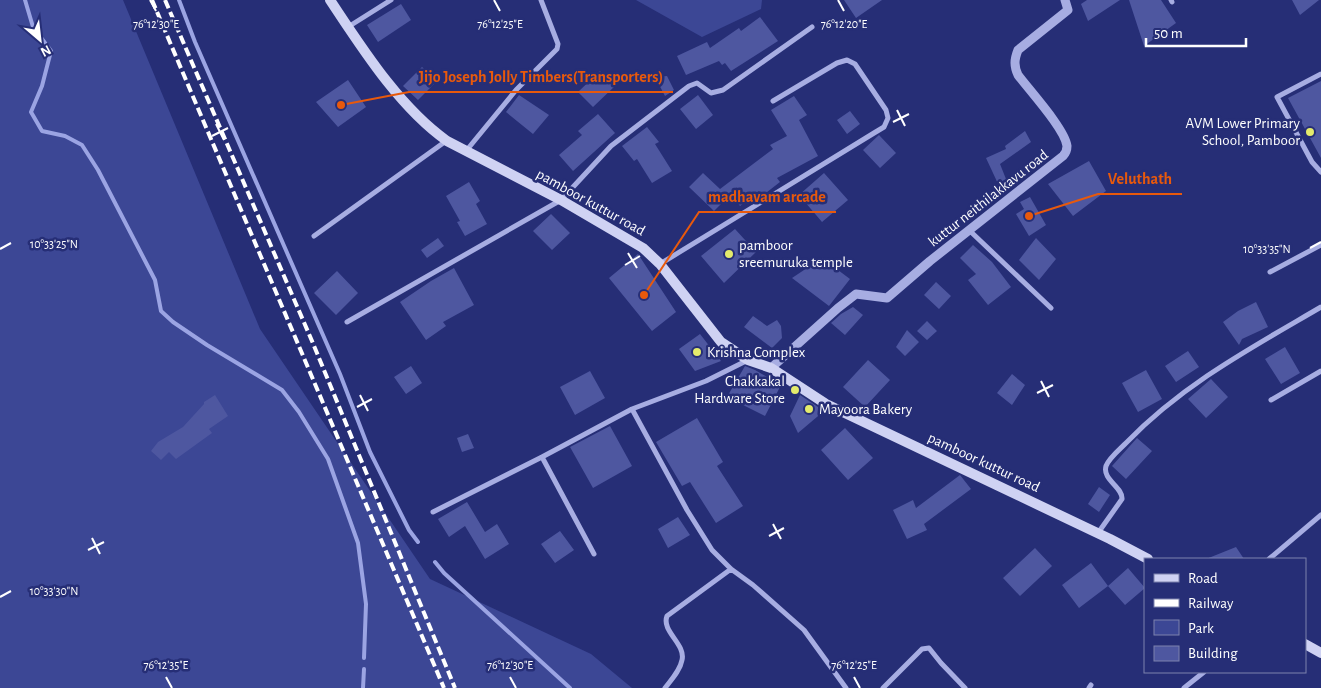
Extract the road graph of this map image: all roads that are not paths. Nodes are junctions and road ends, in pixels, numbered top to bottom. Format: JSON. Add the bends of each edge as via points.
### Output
{"nodes":[{"id":1,"x":391,"y":0,"type":"edge"},
{"id":2,"x":541,"y":0,"type":"edge"},
{"id":3,"x":1065,"y":0,"type":"edge"},
{"id":4,"x":333,"y":1,"type":"edge"},
{"id":5,"x":348,"y":27,"type":"junction"},
{"id":6,"x":812,"y":27,"type":"dead end"},
{"id":7,"x":1321,"y":74,"type":"edge"},
{"id":8,"x":773,"y":101,"type":"dead end"},
{"id":9,"x":446,"y":141,"type":"junction"},
{"id":10,"x":466,"y":151,"type":"junction"},
{"id":11,"x":1321,"y":172,"type":"edge"},
{"id":12,"x":561,"y":200,"type":"junction"},
{"id":13,"x":970,"y":231,"type":"junction"},
{"id":14,"x":314,"y":236,"type":"dead end"},
{"id":15,"x":1321,"y":245,"type":"edge"},
{"id":16,"x":660,"y":264,"type":"junction"},
{"id":17,"x":1270,"y":272,"type":"dead end"},
{"id":18,"x":1321,"y":307,"type":"edge"},
{"id":19,"x":1051,"y":308,"type":"dead end"},
{"id":20,"x":347,"y":322,"type":"dead end"},
{"id":21,"x":748,"y":360,"type":"junction"},
{"id":22,"x":771,"y":368,"type":"junction"},
{"id":23,"x":1321,"y":371,"type":"edge"},
{"id":24,"x":1271,"y":400,"type":"dead end"},
{"id":25,"x":632,"y":409,"type":"junction"},
{"id":26,"x":542,"y":457,"type":"junction"},
{"id":27,"x":433,"y":512,"type":"dead end"},
{"id":28,"x":1321,"y":515,"type":"edge"},
{"id":29,"x":1098,"y":533,"type":"junction"},
{"id":30,"x":594,"y":554,"type":"dead end"},
{"id":31,"x":1146,"y":558,"type":"edge"},
{"id":32,"x":1269,"y":558,"type":"edge"},
{"id":33,"x":731,"y":569,"type":"junction"},
{"id":34,"x":1306,"y":645,"type":"edge"},
{"id":35,"x":1321,"y":653,"type":"edge"},
{"id":36,"x":1203,"y":673,"type":"edge"},
{"id":37,"x":665,"y":688,"type":"edge"},
{"id":38,"x":846,"y":688,"type":"edge"},
{"id":39,"x":883,"y":688,"type":"edge"},
{"id":40,"x":966,"y":688,"type":"edge"},
{"id":41,"x":1184,"y":688,"type":"edge"}],
"edges":[{"from":1,"to":5,"type":"street"},
{"from":2,"to":10,"type":"street","via":[[558,49],[516,90]]},
{"from":3,"to":13,"type":"street","name":"kuttur neithilakkavu road","via":[[1068,10],[1018,50],[1014,67],[1060,129],[1067,151]]},
{"from":4,"to":5,"type":"main road","name":"pamboor kuttur road"},
{"from":5,"to":9,"type":"main road","name":"pamboor kuttur road","via":[[407,106]]},
{"from":6,"to":12,"type":"street","via":[[723,90],[712,93],[697,83],[689,86],[611,146]]},
{"from":7,"to":11,"type":"street","via":[[1277,97],[1312,162]]},
{"from":8,"to":16,"type":"street","via":[[836,63],[847,60],[855,64],[888,118],[884,127]]},
{"from":9,"to":10,"type":"main road","name":"pamboor kuttur road"},
{"from":9,"to":14,"type":"street"},
{"from":10,"to":12,"type":"main road","name":"pamboor kuttur road"},
{"from":12,"to":16,"type":"main road","name":"pamboor kuttur road","via":[[642,248]]},
{"from":12,"to":20,"type":"street"},
{"from":13,"to":19,"type":"street"},
{"from":13,"to":22,"type":"street","name":"kuttur neithilakkavu road","via":[[887,298],[856,294]]},
{"from":15,"to":17,"type":"street"},
{"from":16,"to":21,"type":"main road","name":"pamboor kuttur road","via":[[721,342]]},
{"from":18,"to":29,"type":"street","via":[[1214,370],[1139,430],[1106,466],[1109,479],[1122,499]]},
{"from":21,"to":22,"type":"main road","name":"pamboor kuttur road"},
{"from":21,"to":25,"type":"street","via":[[706,381]]},
{"from":22,"to":29,"type":"main road","name":"pamboor kuttur road","via":[[826,404]]},
{"from":23,"to":24,"type":"street"},
{"from":25,"to":26,"type":"street"},
{"from":25,"to":33,"type":"street","via":[[687,510],[712,550]]},
{"from":26,"to":27,"type":"street"},
{"from":26,"to":30,"type":"street"},
{"from":28,"to":32,"type":"street"},
{"from":29,"to":31,"type":"main road","name":"pamboor kuttur road"},
{"from":33,"to":37,"type":"street","via":[[667,616],[668,626],[681,648],[682,660]]},
{"from":33,"to":38,"type":"street","via":[[804,630]]},
{"from":34,"to":35,"type":"main road"},
{"from":36,"to":41,"type":"street"},
{"from":39,"to":40,"type":"street","via":[[926,647]]}]}
